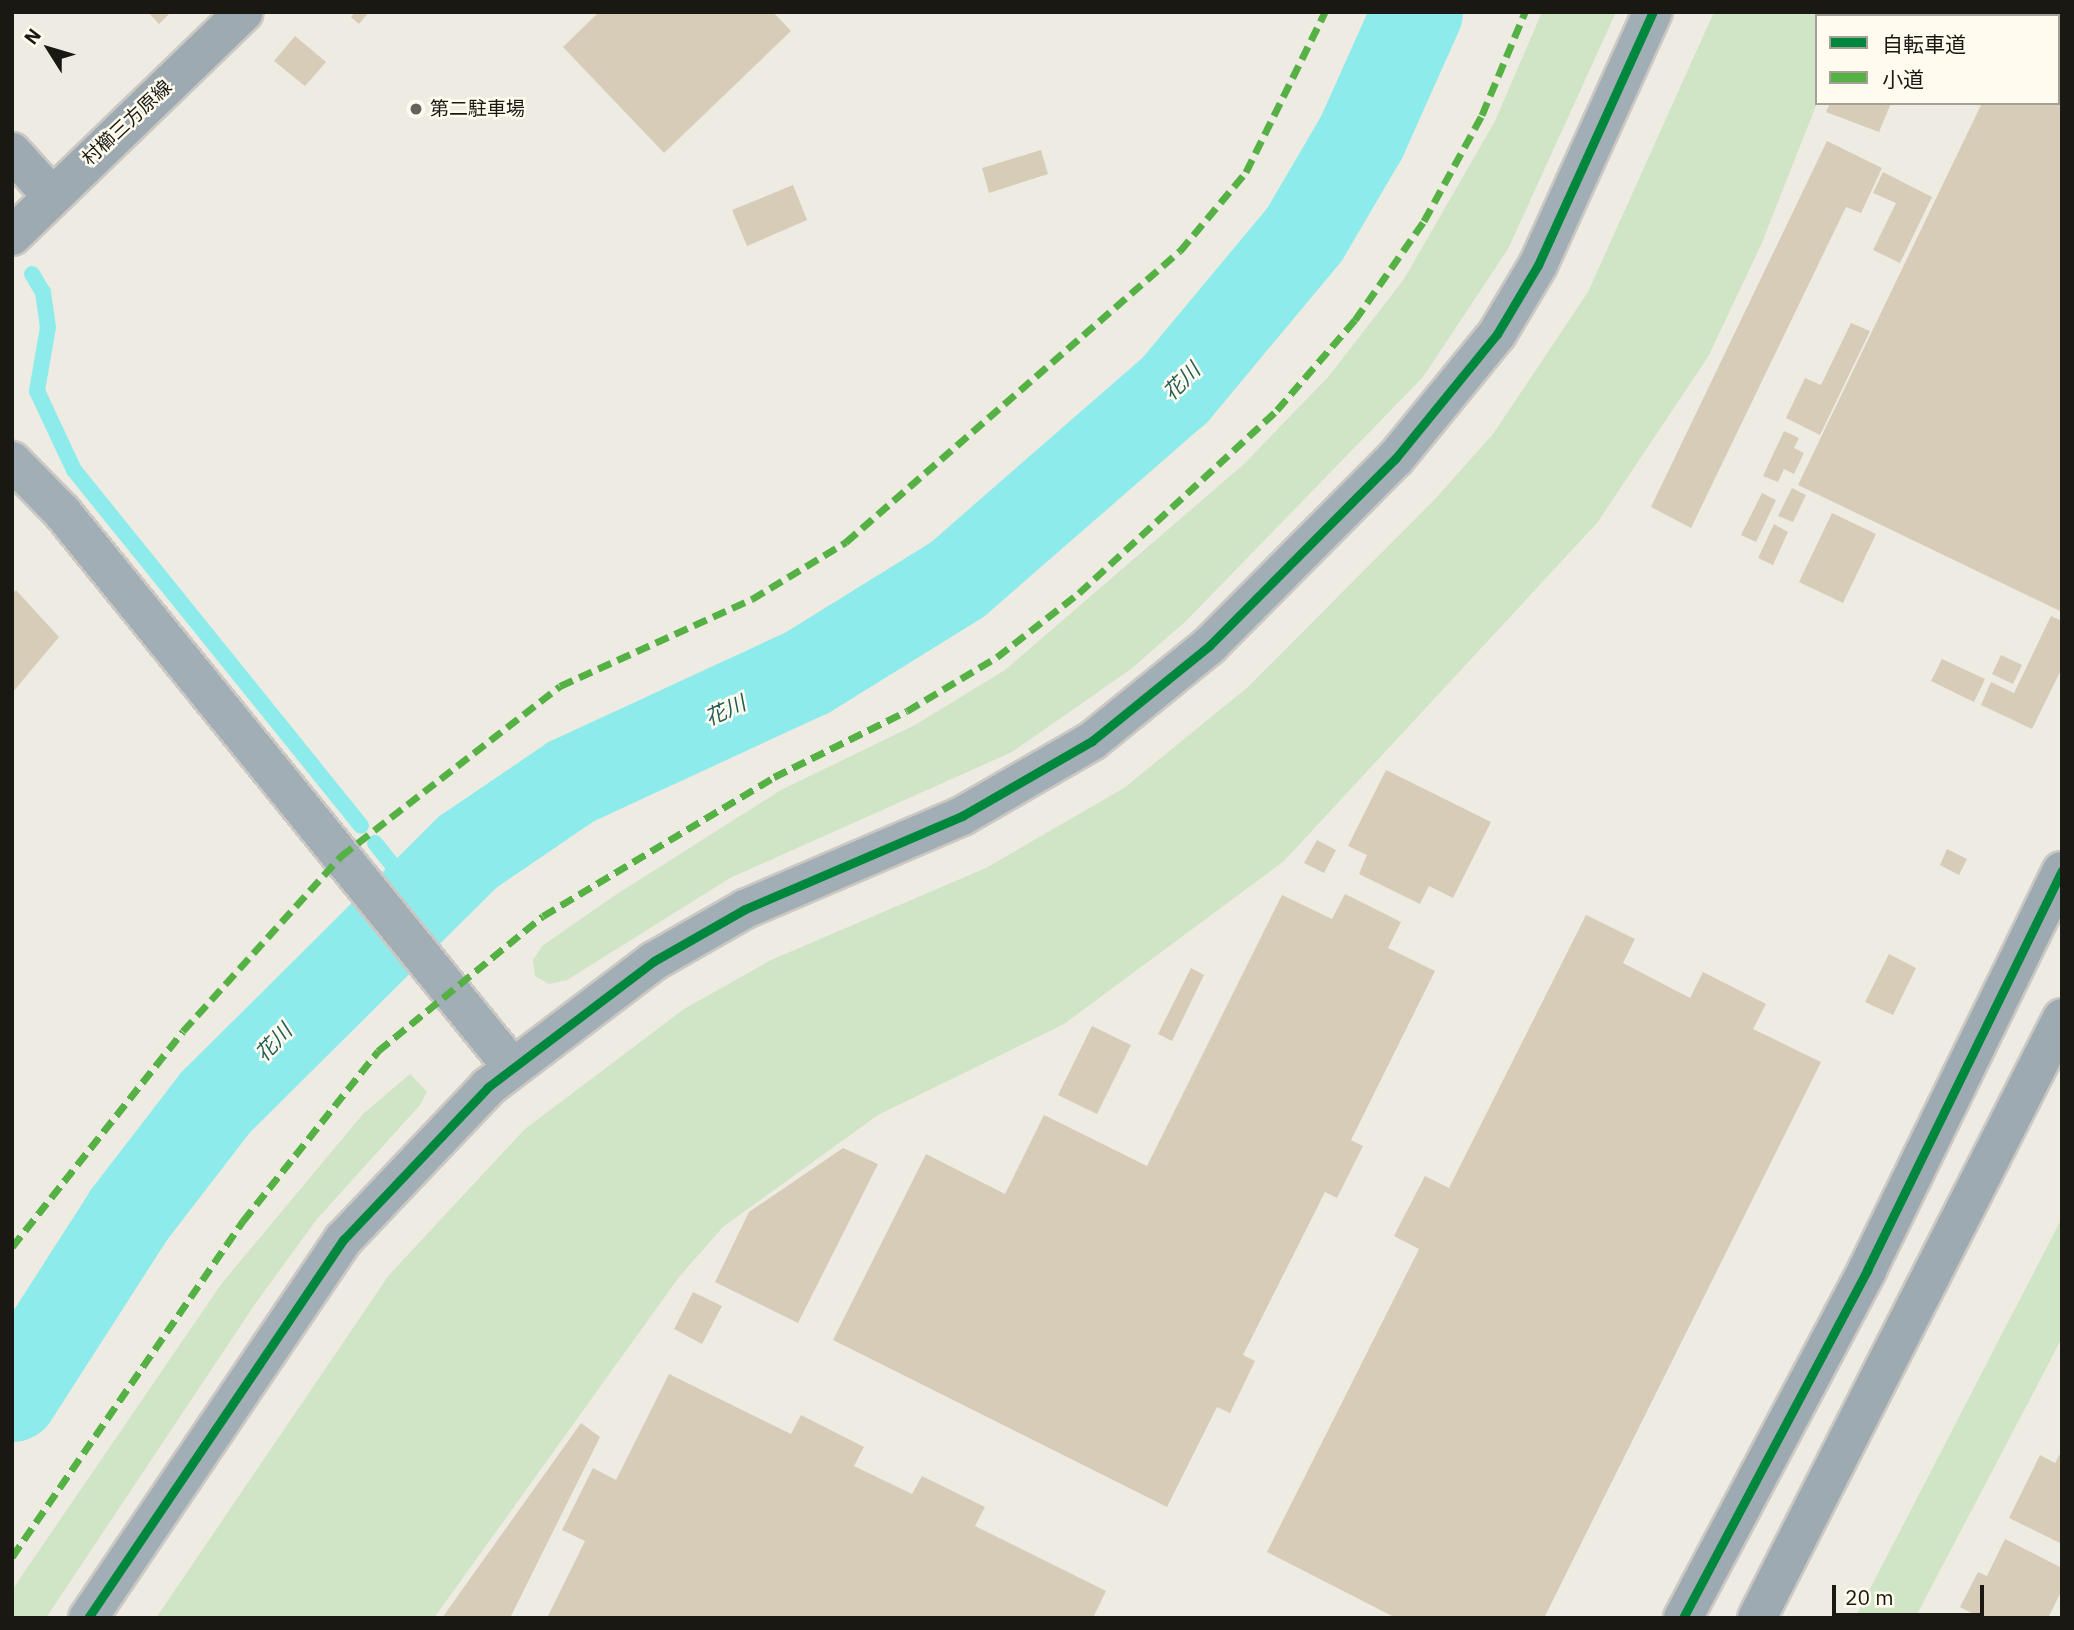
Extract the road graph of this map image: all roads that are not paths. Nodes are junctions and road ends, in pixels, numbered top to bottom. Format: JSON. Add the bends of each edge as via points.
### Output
{"nodes":[{"id":1,"x":244,"y":12,"type":"edge"},
{"id":2,"x":1653,"y":12,"type":"edge"},
{"id":3,"x":12,"y":152,"type":"edge"},
{"id":4,"x":51,"y":195,"type":"junction"},
{"id":5,"x":12,"y":236,"type":"edge"},
{"id":6,"x":12,"y":461,"type":"edge"},
{"id":7,"x":2062,"y":871,"type":"edge"},
{"id":8,"x":2062,"y":1018,"type":"edge"},
{"id":9,"x":512,"y":1067,"type":"junction"},
{"id":10,"x":88,"y":1618,"type":"edge"},
{"id":11,"x":1683,"y":1618,"type":"edge"},
{"id":12,"x":1757,"y":1618,"type":"edge"}],
"edges":[{"from":1,"to":4,"type":"street","name":"村櫛三方原線"},
{"from":2,"to":9,"type":"street","via":[[1568,205],[1497,334],[1395,459],[1209,646],[1142,703],[1029,781],[745,909],[643,968]]},
{"from":3,"to":4,"type":"street"},
{"from":4,"to":5,"type":"street","name":"村櫛三方原線"},
{"from":6,"to":9,"type":"street","via":[[62,512]]},
{"from":7,"to":11,"type":"street","via":[[1867,1270]]},
{"from":8,"to":12,"type":"street"},
{"from":9,"to":10,"type":"street","via":[[412,1160],[344,1239]]}]}
